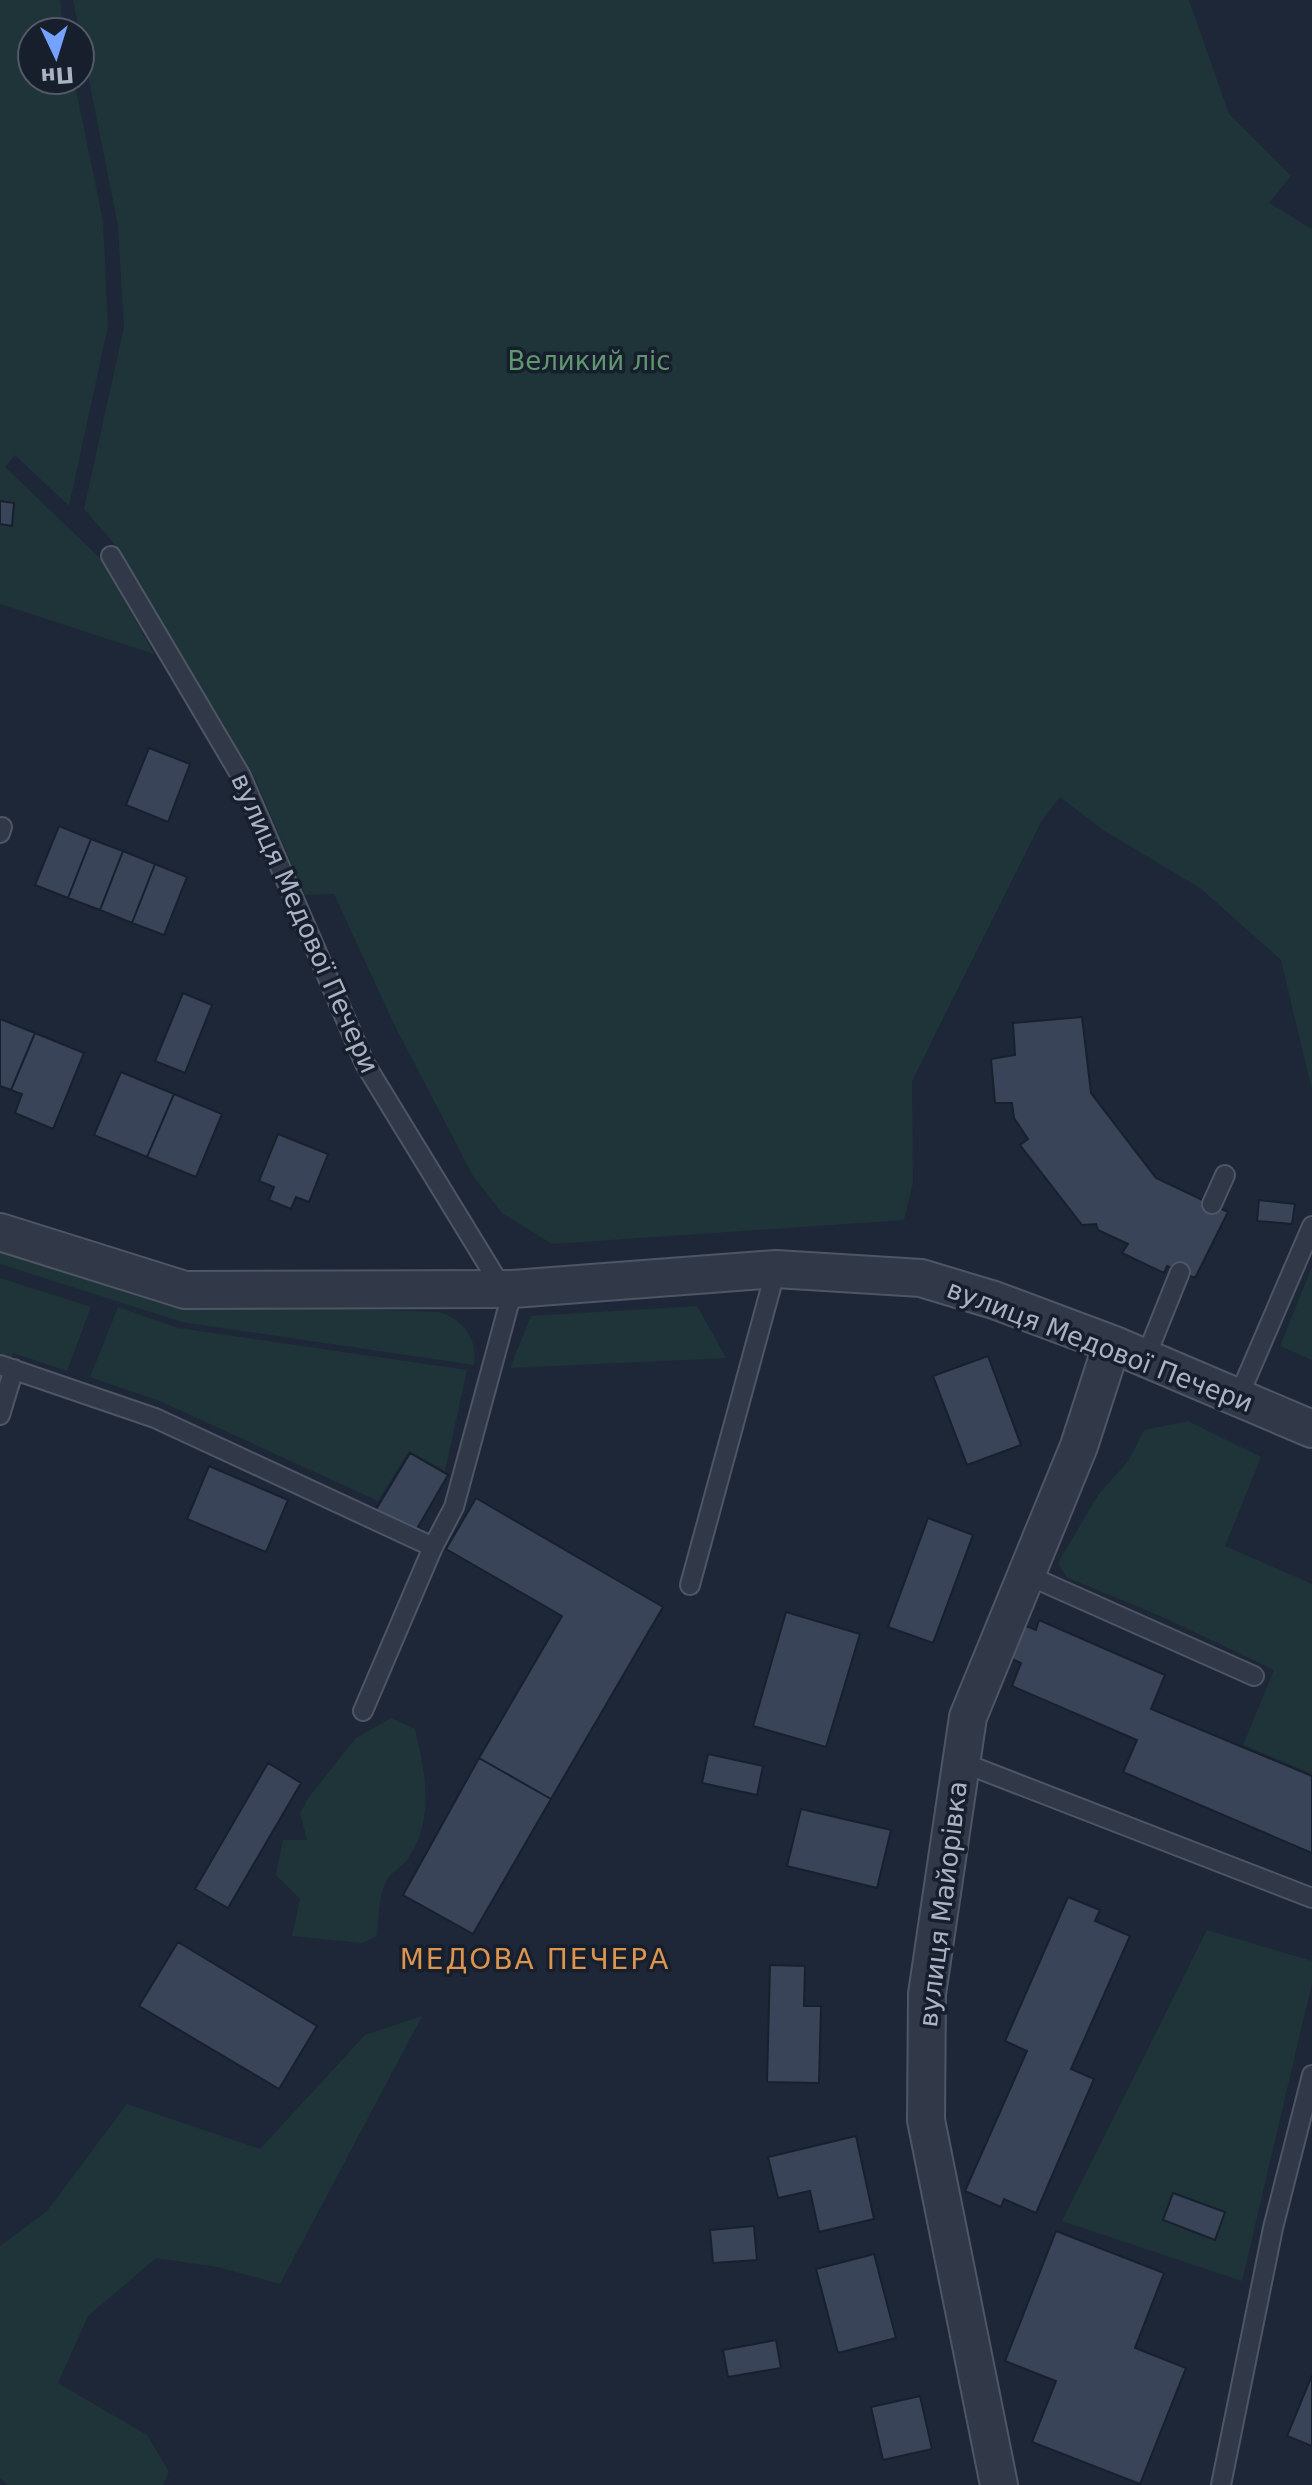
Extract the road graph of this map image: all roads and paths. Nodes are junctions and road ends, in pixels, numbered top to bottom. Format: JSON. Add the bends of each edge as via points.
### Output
{"nodes":[{"id":1,"x":111,"y":556,"type":"dead end"},
{"id":2,"x":1225,"y":1175,"type":"dead end"},
{"id":3,"x":1212,"y":1204,"type":"dead end"},
{"id":4,"x":1312,"y":1226,"type":"edge"},
{"id":5,"x":0,"y":1232,"type":"edge"},
{"id":6,"x":776,"y":1269,"type":"junction"},
{"id":7,"x":1180,"y":1272,"type":"dead end"},
{"id":8,"x":508,"y":1289,"type":"junction"},
{"id":9,"x":1112,"y":1344,"type":"junction"},
{"id":10,"x":1145,"y":1359,"type":"junction"},
{"id":11,"x":7,"y":1367,"type":"edge"},
{"id":12,"x":1238,"y":1398,"type":"junction"},
{"id":13,"x":0,"y":1415,"type":"edge"},
{"id":14,"x":1312,"y":1429,"type":"edge"},
{"id":15,"x":433,"y":1547,"type":"junction"},
{"id":16,"x":1025,"y":1574,"type":"junction"},
{"id":17,"x":690,"y":1585,"type":"dead end"},
{"id":18,"x":1254,"y":1676,"type":"dead end"},
{"id":19,"x":363,"y":1711,"type":"dead end"},
{"id":20,"x":961,"y":1762,"type":"junction"},
{"id":21,"x":1312,"y":1898,"type":"edge"},
{"id":22,"x":1312,"y":2075,"type":"edge"},
{"id":23,"x":999,"y":2485,"type":"edge"},
{"id":24,"x":1221,"y":2485,"type":"edge"}],
"edges":[{"from":1,"to":8,"type":"lane","name":"вулиця Медової Печери","via":[[241,776],[365,1064]]},
{"from":2,"to":3,"type":"lane"},
{"from":4,"to":12,"type":"lane"},
{"from":5,"to":8,"type":"street","name":"вулиця Медової Печери","via":[[185,1290]]},
{"from":6,"to":8,"type":"street","name":"вулиця Медової Печери"},
{"from":6,"to":9,"type":"street","name":"вулиця Медової Печери","via":[[921,1278]]},
{"from":6,"to":17,"type":"lane"},
{"from":7,"to":10,"type":"lane"},
{"from":8,"to":15,"type":"lane","via":[[454,1507]]},
{"from":9,"to":10,"type":"street","name":"вулиця Медової Печери"},
{"from":9,"to":16,"type":"street","name":"вулиця Майорівка","via":[[1079,1446]]},
{"from":10,"to":12,"type":"street","name":"вулиця Медової Печери"},
{"from":11,"to":13,"type":"lane"},
{"from":11,"to":15,"type":"lane","via":[[155,1418]]},
{"from":12,"to":14,"type":"street","name":"вулиця Медової Печери"},
{"from":15,"to":19,"type":"lane"},
{"from":16,"to":18,"type":"lane"},
{"from":16,"to":20,"type":"street","name":"вулиця Майорівка","via":[[968,1717]]},
{"from":20,"to":21,"type":"lane"},
{"from":20,"to":23,"type":"street","name":"вулиця Майорівка","via":[[927,1994],[926,2120]]},
{"from":22,"to":24,"type":"lane","via":[[1273,2228]]}]}
